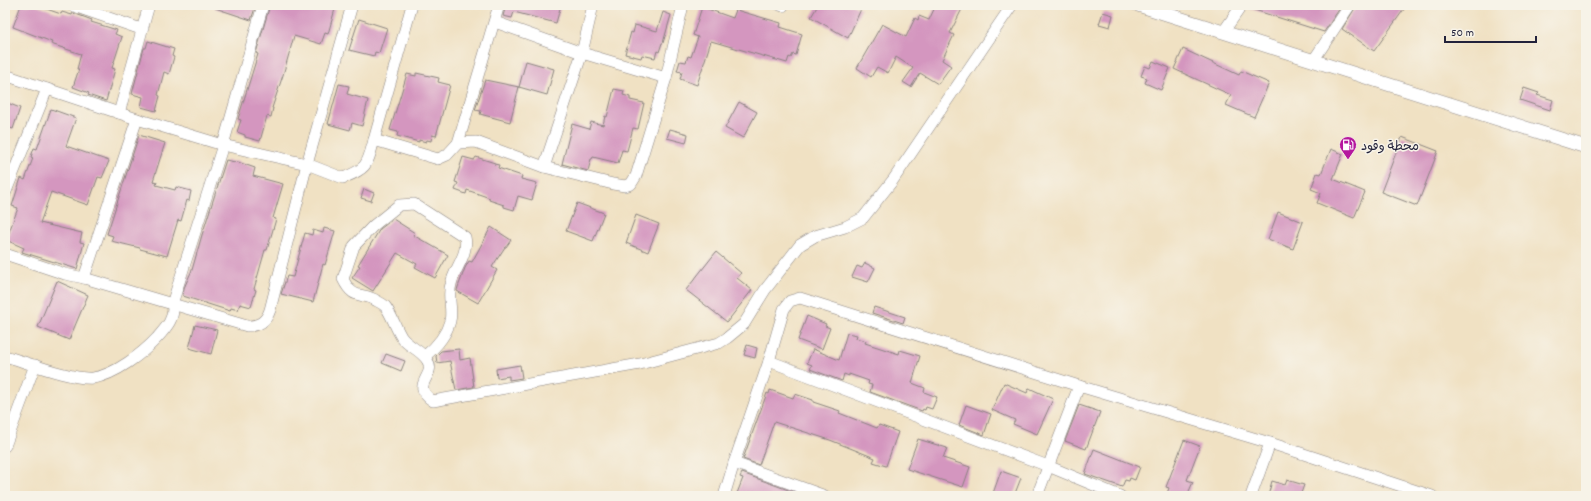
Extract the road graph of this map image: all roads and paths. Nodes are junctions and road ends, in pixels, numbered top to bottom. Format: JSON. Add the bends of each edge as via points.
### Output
{"nodes":[{"id":1,"x":71,"y":5,"type":"edge"},
{"id":2,"x":149,"y":5,"type":"edge"},
{"id":3,"x":263,"y":5,"type":"edge"},
{"id":4,"x":352,"y":5,"type":"edge"},
{"id":5,"x":412,"y":5,"type":"edge"},
{"id":6,"x":499,"y":5,"type":"edge"},
{"id":7,"x":593,"y":5,"type":"edge"},
{"id":8,"x":683,"y":5,"type":"edge"},
{"id":9,"x":1012,"y":5,"type":"edge"},
{"id":10,"x":1138,"y":5,"type":"edge"},
{"id":11,"x":1242,"y":5,"type":"edge"},
{"id":12,"x":1350,"y":5,"type":"edge"},
{"id":13,"x":495,"y":22,"type":"junction"},
{"id":14,"x":141,"y":29,"type":"junction"},
{"id":15,"x":1224,"y":31,"type":"junction"},
{"id":16,"x":582,"y":53,"type":"junction"},
{"id":17,"x":1313,"y":61,"type":"junction"},
{"id":18,"x":5,"y":75,"type":"edge"},
{"id":19,"x":666,"y":78,"type":"junction"},
{"id":20,"x":47,"y":89,"type":"junction"},
{"id":21,"x":119,"y":113,"type":"junction"},
{"id":22,"x":137,"y":119,"type":"junction"},
{"id":23,"x":374,"y":140,"type":"junction"},
{"id":24,"x":224,"y":144,"type":"junction"},
{"id":25,"x":458,"y":144,"type":"junction"},
{"id":26,"x":1586,"y":147,"type":"edge"},
{"id":27,"x":307,"y":164,"type":"junction"},
{"id":28,"x":544,"y":167,"type":"junction"},
{"id":29,"x":5,"y":194,"type":"edge"},
{"id":30,"x":5,"y":254,"type":"edge"},
{"id":31,"x":84,"y":278,"type":"junction"},
{"id":32,"x":172,"y":304,"type":"junction"},
{"id":33,"x":5,"y":356,"type":"edge"},
{"id":34,"x":425,"y":356,"type":"junction"},
{"id":35,"x":769,"y":362,"type":"junction"},
{"id":36,"x":35,"y":365,"type":"junction"},
{"id":37,"x":1078,"y":386,"type":"junction"},
{"id":38,"x":1270,"y":443,"type":"junction"},
{"id":39,"x":5,"y":446,"type":"edge"},
{"id":40,"x":734,"y":463,"type":"junction"},
{"id":41,"x":1048,"y":466,"type":"junction"},
{"id":42,"x":724,"y":496,"type":"edge"},
{"id":43,"x":825,"y":496,"type":"edge"},
{"id":44,"x":1037,"y":496,"type":"edge"},
{"id":45,"x":1120,"y":496,"type":"edge"},
{"id":46,"x":1251,"y":496,"type":"edge"},
{"id":47,"x":1432,"y":496,"type":"edge"}],
"edges":[{"from":1,"to":14,"type":"street"},
{"from":2,"to":14,"type":"street"},
{"from":3,"to":24,"type":"street"},
{"from":4,"to":27,"type":"street"},
{"from":5,"to":23,"type":"street"},
{"from":6,"to":13,"type":"street"},
{"from":7,"to":16,"type":"street"},
{"from":8,"to":19,"type":"street"},
{"from":9,"to":34,"type":"street","via":[[893,180],[863,218],[845,227],[815,236],[800,245],[765,290],[744,324],[719,343],[640,364],[433,401],[423,392],[422,386],[431,369]]},
{"from":10,"to":15,"type":"street"},
{"from":11,"to":15,"type":"street"},
{"from":12,"to":17,"type":"street"},
{"from":13,"to":16,"type":"street"},
{"from":13,"to":25,"type":"street"},
{"from":14,"to":21,"type":"street"},
{"from":15,"to":17,"type":"street"},
{"from":16,"to":19,"type":"street"},
{"from":16,"to":28,"type":"street"},
{"from":17,"to":26,"type":"street"},
{"from":18,"to":20,"type":"street"},
{"from":19,"to":28,"type":"street","via":[[636,176],[631,184],[613,184]]},
{"from":20,"to":21,"type":"street"},
{"from":20,"to":29,"type":"street"},
{"from":21,"to":22,"type":"street"},
{"from":22,"to":24,"type":"street"},
{"from":22,"to":31,"type":"street"},
{"from":23,"to":25,"type":"street","via":[[438,159],[447,155]]},
{"from":23,"to":27,"type":"street","via":[[368,163],[357,172],[343,178]]},
{"from":24,"to":27,"type":"street"},
{"from":24,"to":32,"type":"street"},
{"from":25,"to":28,"type":"street","via":[[476,142]]},
{"from":27,"to":32,"type":"street","via":[[267,318],[255,326],[247,326]]},
{"from":30,"to":31,"type":"street"},
{"from":31,"to":32,"type":"street"},
{"from":32,"to":36,"type":"street","via":[[174,311],[167,327],[146,349],[111,373],[94,378],[79,378]]},
{"from":33,"to":36,"type":"street"},
{"from":34,"to":34,"type":"street","via":[[442,338],[450,320],[451,283],[464,254],[466,242],[465,237],[414,204],[399,205],[354,246],[344,279],[348,288],[358,296],[374,299],[385,306],[403,339]]},
{"from":35,"to":37,"type":"street","via":[[784,309],[790,301],[800,298]]},
{"from":35,"to":40,"type":"street"},
{"from":35,"to":41,"type":"street"},
{"from":36,"to":39,"type":"street"},
{"from":37,"to":38,"type":"street"},
{"from":37,"to":41,"type":"street"},
{"from":38,"to":46,"type":"street"},
{"from":38,"to":47,"type":"street"},
{"from":40,"to":42,"type":"street"},
{"from":40,"to":43,"type":"street"},
{"from":41,"to":44,"type":"street"},
{"from":41,"to":45,"type":"street"}]}
